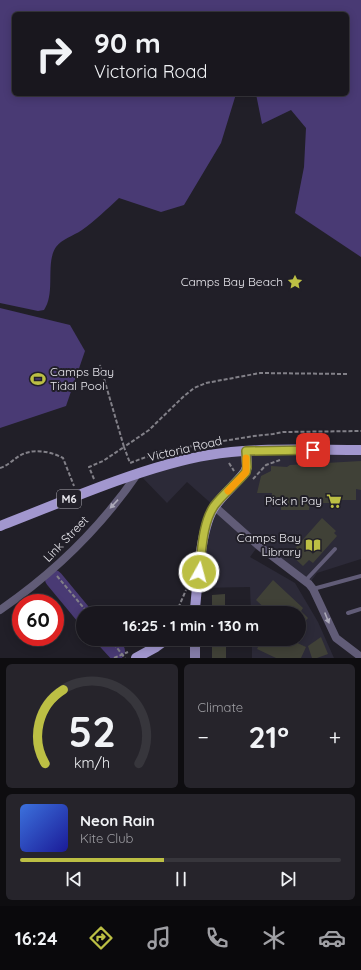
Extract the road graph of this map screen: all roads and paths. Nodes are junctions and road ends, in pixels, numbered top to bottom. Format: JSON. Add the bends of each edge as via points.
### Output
{"nodes":[{"id":1,"x":100,"y":365,"type":"dead end"},
{"id":2,"x":347,"y":374,"type":"dead end"},
{"id":3,"x":124,"y":447,"type":"junction"},
{"id":4,"x":361,"y":450,"type":"edge"},
{"id":5,"x":246,"y":451,"type":"junction"},
{"id":6,"x":281,"y":460,"type":"dead end"},
{"id":7,"x":226,"y":461,"type":"dead end"},
{"id":8,"x":130,"y":463,"type":"dead end"},
{"id":9,"x":0,"y":468,"type":"edge"},
{"id":10,"x":138,"y":473,"type":"junction"},
{"id":11,"x":230,"y":477,"type":"dead end"},
{"id":12,"x":94,"y":479,"type":"dead end"},
{"id":13,"x":250,"y":482,"type":"dead end"},
{"id":14,"x":74,"y":486,"type":"dead end"},
{"id":15,"x":214,"y":506,"type":"junction"},
{"id":16,"x":0,"y":526,"type":"edge"},
{"id":17,"x":335,"y":549,"type":"dead end"},
{"id":18,"x":361,"y":576,"type":"edge"},
{"id":19,"x":58,"y":577,"type":"dead end"},
{"id":20,"x":306,"y":581,"type":"junction"},
{"id":21,"x":187,"y":584,"type":"dead end"},
{"id":22,"x":313,"y":589,"type":"junction"},
{"id":23,"x":82,"y":606,"type":"edge"},
{"id":24,"x":180,"y":606,"type":"edge"},
{"id":25,"x":195,"y":606,"type":"edge"},
{"id":26,"x":361,"y":609,"type":"edge"},
{"id":27,"x":0,"y":610,"type":"edge"},
{"id":28,"x":348,"y":613,"type":"dead end"},
{"id":29,"x":116,"y":646,"type":"edge"},
{"id":30,"x":157,"y":646,"type":"edge"},
{"id":31,"x":195,"y":646,"type":"edge"},
{"id":32,"x":353,"y":655,"type":"edge"},
{"id":33,"x":125,"y":658,"type":"edge"},
{"id":34,"x":136,"y":658,"type":"edge"},
{"id":35,"x":195,"y":658,"type":"edge"},
{"id":36,"x":361,"y":658,"type":"edge"}],
"edges":[{"from":1,"to":3,"type":"path"},
{"from":2,"to":3,"type":"path","via":[[260,373],[206,383],[194,388],[149,430]]},
{"from":3,"to":8,"type":"path"},
{"from":3,"to":12,"type":"path","via":[[104,461],[89,467]]},
{"from":4,"to":5,"type":"main road","name":"Victoria Road","number":"M6"},
{"from":5,"to":10,"type":"main road","name":"Victoria Road","number":"M6","via":[[184,460]]},
{"from":5,"to":15,"type":"main road","via":[[246,472]]},
{"from":6,"to":13,"type":"path","via":[[266,465]]},
{"from":7,"to":11,"type":"path","via":[[234,470]]},
{"from":9,"to":14,"type":"path","via":[[20,456],[40,451],[63,458]]},
{"from":10,"to":16,"type":"main road","name":"Victoria Road","number":"M6"},
{"from":10,"to":27,"type":"street","name":"Link Street","one_way":true,"via":[[122,496],[58,565]]},
{"from":15,"to":20,"type":"street","via":[[259,546]]},
{"from":15,"to":25,"type":"main road","via":[[204,537]]},
{"from":17,"to":20,"type":"lane"},
{"from":18,"to":22,"type":"lane"},
{"from":19,"to":23,"type":"path"},
{"from":20,"to":22,"type":"street"},
{"from":21,"to":24,"type":"path"},
{"from":22,"to":32,"type":"street","one_way":true,"via":[[336,638]]},
{"from":26,"to":28,"type":"lane"},
{"from":29,"to":33,"type":"path"},
{"from":30,"to":34,"type":"main road"},
{"from":31,"to":35,"type":"street"},
{"from":32,"to":36,"type":"street"}]}
